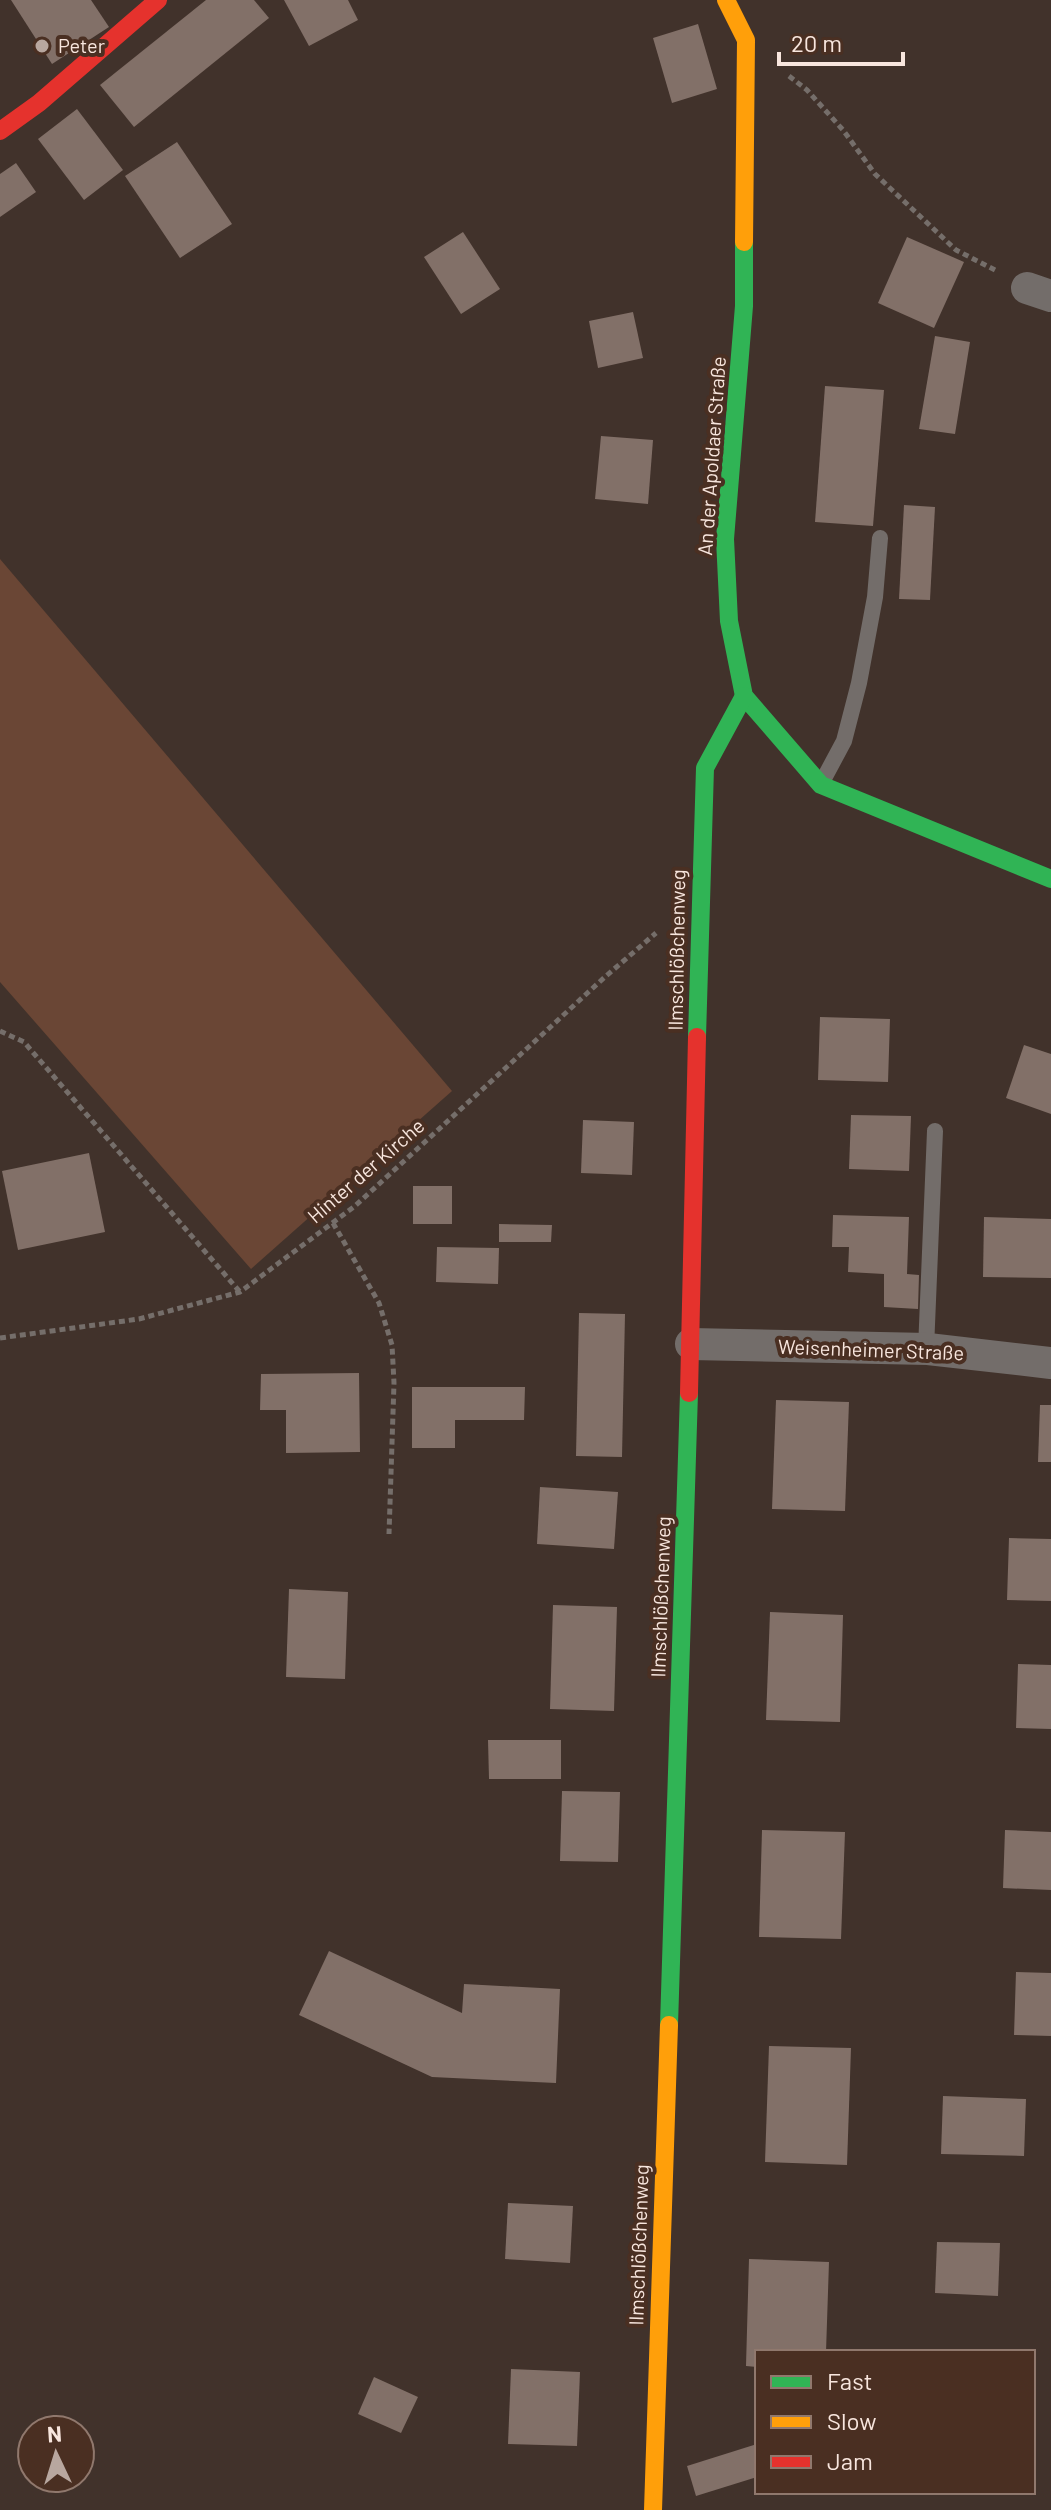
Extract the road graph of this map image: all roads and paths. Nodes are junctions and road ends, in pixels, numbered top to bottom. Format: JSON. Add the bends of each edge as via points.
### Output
{"nodes":[{"id":1,"x":158,"y":0,"type":"edge"},
{"id":2,"x":726,"y":0,"type":"edge"},
{"id":3,"x":746,"y":40,"type":"junction"},
{"id":4,"x":0,"y":131,"type":"edge"},
{"id":5,"x":1039,"y":292,"type":"edge"},
{"id":6,"x":880,"y":538,"type":"dead end"},
{"id":7,"x":744,"y":696,"type":"junction"},
{"id":8,"x":821,"y":785,"type":"junction"},
{"id":9,"x":1051,"y":879,"type":"edge"},
{"id":10,"x":699,"y":928,"type":"junction"},
{"id":11,"x":0,"y":1031,"type":"edge"},
{"id":12,"x":935,"y":1131,"type":"dead end"},
{"id":13,"x":333,"y":1223,"type":"junction"},
{"id":14,"x":240,"y":1292,"type":"junction"},
{"id":15,"x":0,"y":1338,"type":"edge"},
{"id":16,"x":691,"y":1344,"type":"junction"},
{"id":17,"x":926,"y":1349,"type":"junction"},
{"id":18,"x":1051,"y":1363,"type":"edge"},
{"id":19,"x":389,"y":1534,"type":"dead end"},
{"id":20,"x":653,"y":2510,"type":"edge"}],
"edges":[{"from":1,"to":4,"type":"street"},
{"from":2,"to":3,"type":"street","name":"An der Apoldaer Straße"},
{"from":3,"to":5,"type":"path","via":[[807,90],[875,174],[956,250]]},
{"from":3,"to":7,"type":"street","name":"An der Apoldaer Straße","via":[[744,306],[725,539],[729,621]]},
{"from":6,"to":8,"type":"lane","via":[[859,683],[844,741]]},
{"from":7,"to":8,"type":"street","name":"An der Apoldaer Straße"},
{"from":7,"to":10,"type":"street","name":"Ilmschlößchenweg","via":[[705,768]]},
{"from":8,"to":9,"type":"street","name":"An der Apoldaer Straße"},
{"from":10,"to":13,"type":"path","name":"Hinter der Kirche","via":[[662,928]]},
{"from":10,"to":16,"type":"street","name":"Ilmschlößchenweg"},
{"from":11,"to":14,"type":"path","via":[[24,1042]]},
{"from":12,"to":17,"type":"lane"},
{"from":13,"to":14,"type":"path","name":"Hinter der Kirche"},
{"from":13,"to":19,"type":"path","via":[[379,1303],[392,1345]]},
{"from":14,"to":15,"type":"path","name":"Hinter der Kirche","via":[[139,1319]]},
{"from":16,"to":17,"type":"street","name":"Weisenheimer Straße"},
{"from":16,"to":20,"type":"street","name":"Ilmschlößchenweg"},
{"from":17,"to":18,"type":"street","name":"Weisenheimer Straße"}]}
